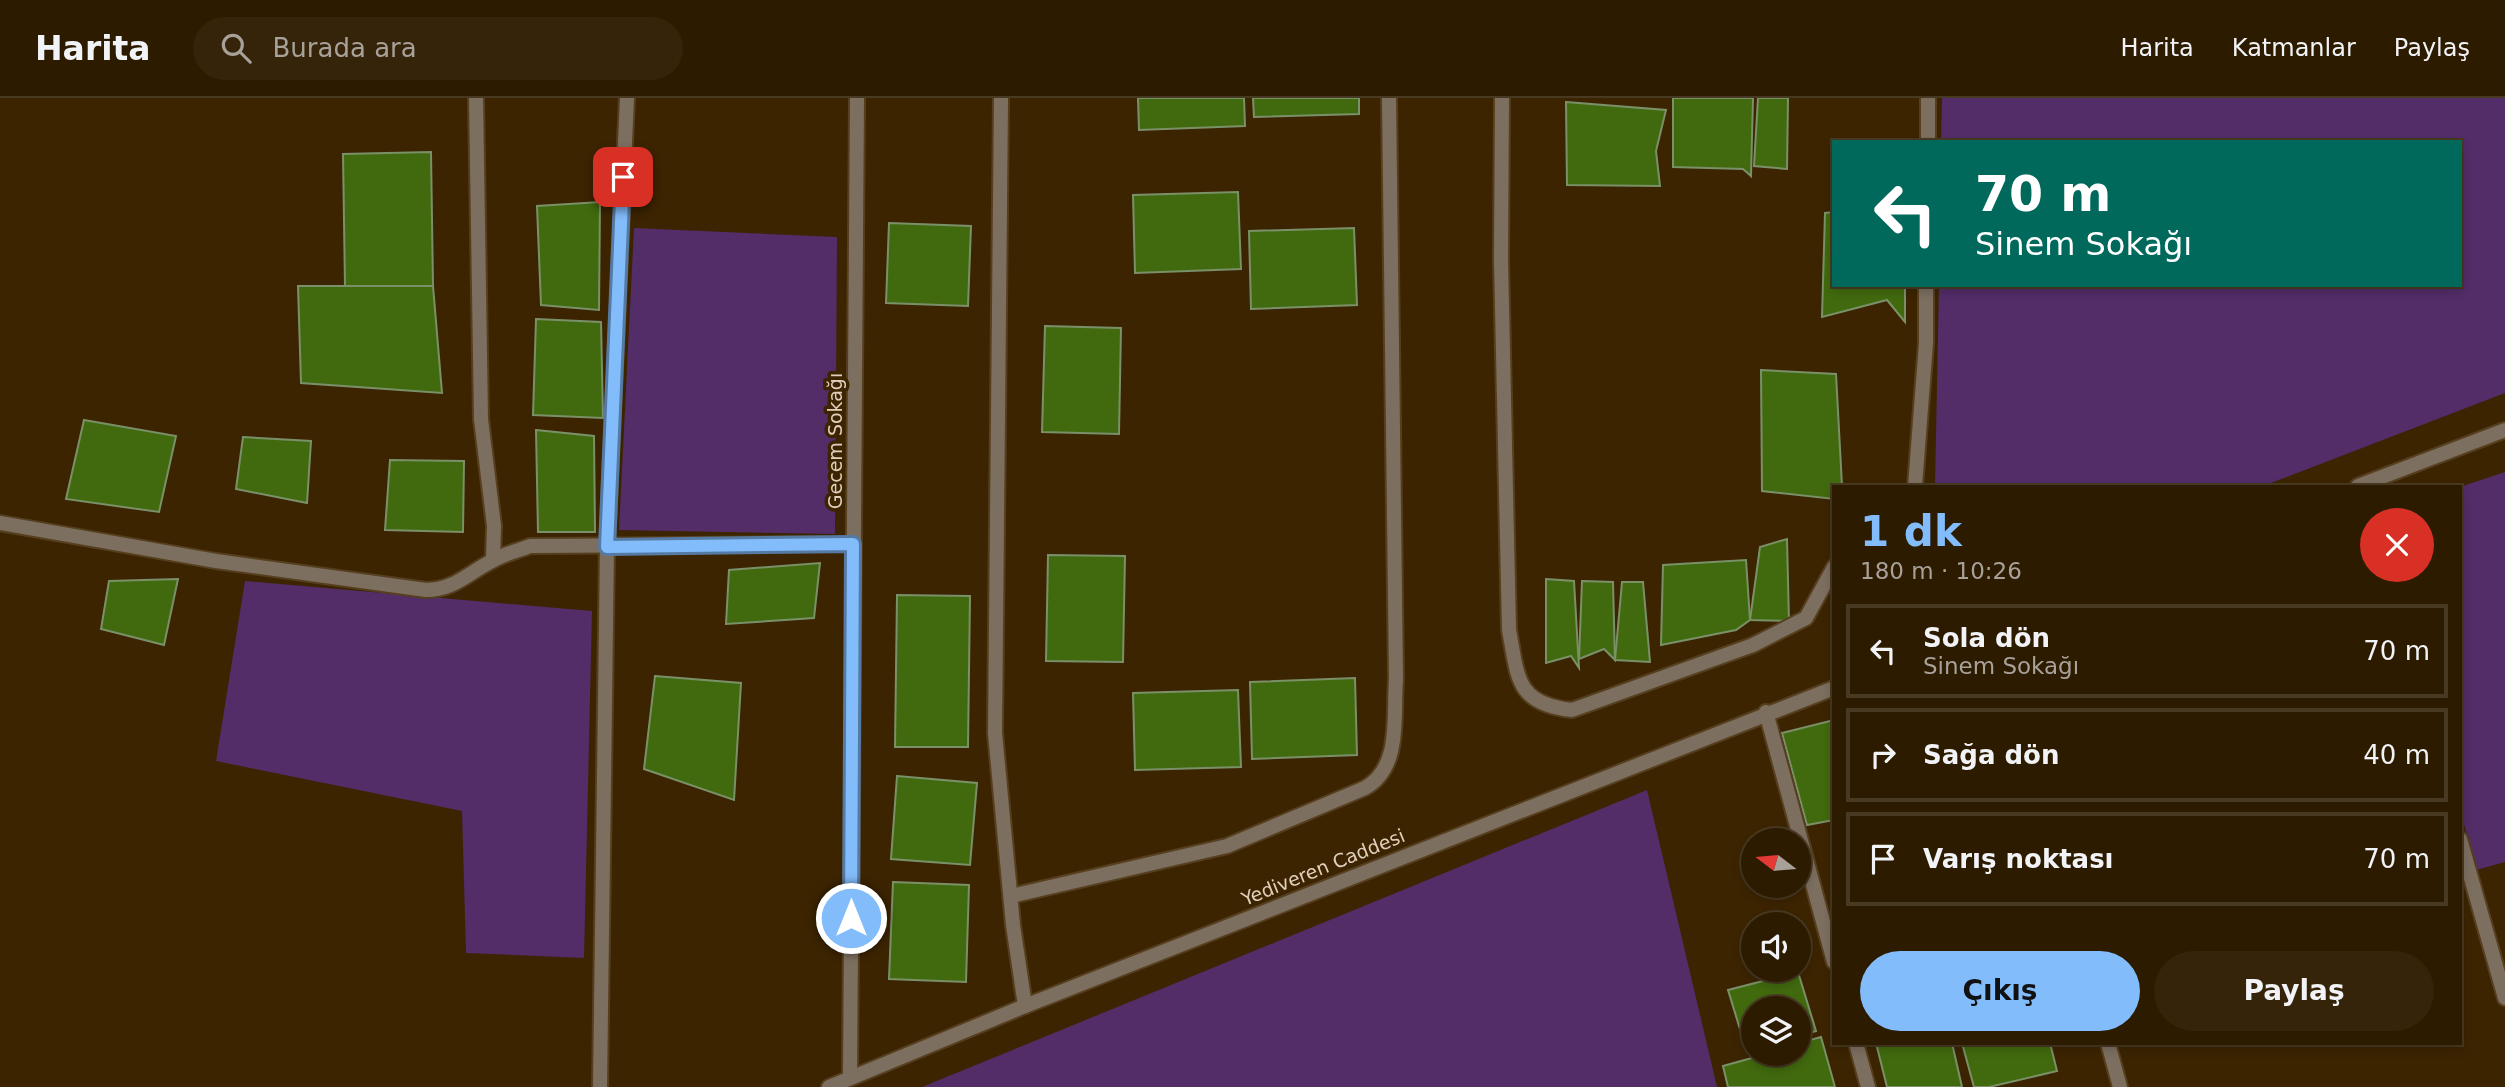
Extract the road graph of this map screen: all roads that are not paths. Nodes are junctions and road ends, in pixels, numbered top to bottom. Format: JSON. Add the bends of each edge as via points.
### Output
{"nodes":[{"id":1,"x":476,"y":98,"type":"edge"},
{"id":2,"x":627,"y":98,"type":"edge"},
{"id":3,"x":857,"y":98,"type":"edge"},
{"id":4,"x":1001,"y":98,"type":"edge"},
{"id":5,"x":1389,"y":98,"type":"edge"},
{"id":6,"x":1502,"y":98,"type":"edge"},
{"id":7,"x":1928,"y":98,"type":"edge"},
{"id":8,"x":1928,"y":140,"type":"edge"},
{"id":9,"x":1926,"y":287,"type":"edge"},
{"id":10,"x":2505,"y":429,"type":"edge"},
{"id":11,"x":1915,"y":485,"type":"edge"},
{"id":12,"x":2363,"y":485,"type":"edge"},
{"id":13,"x":0,"y":523,"type":"edge"},
{"id":14,"x":853,"y":544,"type":"junction"},
{"id":15,"x":607,"y":547,"type":"junction"},
{"id":16,"x":493,"y":560,"type":"junction"},
{"id":17,"x":1832,"y":571,"type":"edge"},
{"id":18,"x":1832,"y":689,"type":"edge"},
{"id":19,"x":1766,"y":712,"type":"junction"},
{"id":20,"x":2462,"y":846,"type":"edge"},
{"id":21,"x":1011,"y":896,"type":"junction"},
{"id":22,"x":1832,"y":955,"type":"edge"},
{"id":23,"x":2505,"y":998,"type":"edge"},
{"id":24,"x":1025,"y":1006,"type":"junction"},
{"id":25,"x":1857,"y":1045,"type":"edge"},
{"id":26,"x":2109,"y":1045,"type":"edge"},
{"id":27,"x":850,"y":1077,"type":"junction"},
{"id":28,"x":600,"y":1087,"type":"edge"},
{"id":29,"x":829,"y":1087,"type":"edge"},
{"id":30,"x":1868,"y":1087,"type":"edge"},
{"id":31,"x":2120,"y":1087,"type":"edge"}],
"edges":[{"from":1,"to":16,"type":"street","via":[[481,419],[494,526]]},
{"from":2,"to":15,"type":"street"},
{"from":3,"to":14,"type":"street","name":"Gecem Sokağı"},
{"from":4,"to":21,"type":"street","via":[[995,733]]},
{"from":5,"to":21,"type":"street","via":[[1396,679],[1388,766],[1365,788],[1227,846]]},
{"from":6,"to":17,"type":"street","via":[[1509,631],[1522,688],[1544,705],[1572,710],[1753,645],[1806,618]]},
{"from":7,"to":8,"type":"street"},
{"from":9,"to":11,"type":"street"},
{"from":10,"to":12,"type":"street"},
{"from":13,"to":16,"type":"street","via":[[216,561],[426,590],[464,581]]},
{"from":14,"to":15,"type":"street"},
{"from":14,"to":27,"type":"street","name":"Gecem Sokağı"},
{"from":15,"to":16,"type":"street","via":[[530,546]]},
{"from":15,"to":28,"type":"street"},
{"from":18,"to":19,"type":"street","name":"Yediveren Caddesi"},
{"from":19,"to":22,"type":"street"},
{"from":19,"to":24,"type":"street","name":"Yediveren Caddesi"},
{"from":20,"to":23,"type":"street"},
{"from":21,"to":24,"type":"street"},
{"from":24,"to":27,"type":"street","name":"Yediveren Caddesi"},
{"from":25,"to":30,"type":"street"},
{"from":26,"to":31,"type":"street"},
{"from":27,"to":29,"type":"street","name":"Yediveren Caddesi"}]}
